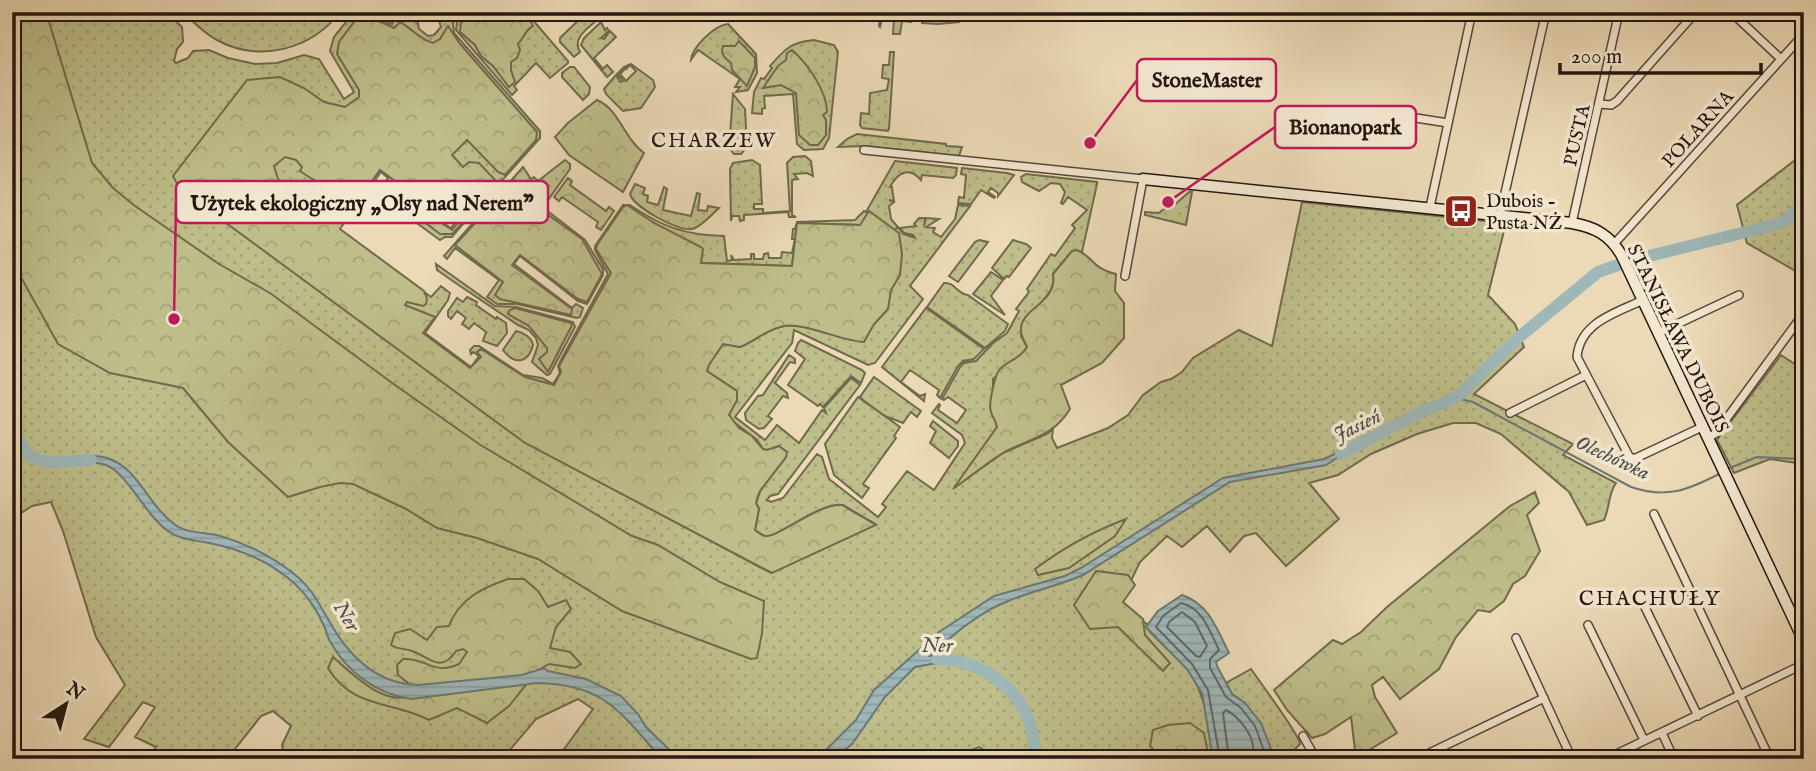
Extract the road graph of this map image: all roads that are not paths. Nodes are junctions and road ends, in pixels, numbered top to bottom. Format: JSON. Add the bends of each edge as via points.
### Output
{"nodes":[{"id":1,"x":1472,"y":12,"type":"edge"},
{"id":2,"x":1546,"y":12,"type":"edge"},
{"id":3,"x":1619,"y":12,"type":"edge"},
{"id":4,"x":1696,"y":12,"type":"edge"},
{"id":5,"x":1731,"y":12,"type":"edge"},
{"id":6,"x":1804,"y":34,"type":"edge"},
{"id":7,"x":1781,"y":59,"type":"junction"},
{"id":8,"x":1600,"y":104,"type":"junction"},
{"id":9,"x":1416,"y":118,"type":"dead end"},
{"id":10,"x":1448,"y":123,"type":"junction"},
{"id":11,"x":864,"y":150,"type":"dead end"},
{"id":12,"x":1143,"y":179,"type":"junction"},
{"id":13,"x":1430,"y":207,"type":"junction"},
{"id":14,"x":1500,"y":215,"type":"junction"},
{"id":15,"x":1572,"y":223,"type":"junction"},
{"id":16,"x":1614,"y":244,"type":"junction"},
{"id":17,"x":1125,"y":276,"type":"dead end"},
{"id":18,"x":1739,"y":295,"type":"dead end"},
{"id":19,"x":1643,"y":300,"type":"junction"},
{"id":20,"x":1804,"y":313,"type":"edge"},
{"id":21,"x":1658,"y":333,"type":"junction"},
{"id":22,"x":1586,"y":375,"type":"junction"},
{"id":23,"x":1510,"y":413,"type":"dead end"},
{"id":24,"x":1702,"y":427,"type":"junction"},
{"id":25,"x":1708,"y":438,"type":"junction"},
{"id":26,"x":1654,"y":514,"type":"dead end"},
{"id":27,"x":1639,"y":595,"type":"dead end"},
{"id":28,"x":1588,"y":625,"type":"dead end"},
{"id":29,"x":1516,"y":638,"type":"dead end"},
{"id":30,"x":1804,"y":641,"type":"edge"},
{"id":31,"x":1804,"y":664,"type":"edge"},
{"id":32,"x":1740,"y":695,"type":"junction"},
{"id":33,"x":1544,"y":698,"type":"junction"},
{"id":34,"x":1698,"y":716,"type":"junction"},
{"id":35,"x":1662,"y":733,"type":"junction"},
{"id":36,"x":1303,"y":736,"type":"dead end"},
{"id":37,"x":1644,"y":740,"type":"junction"},
{"id":38,"x":1804,"y":754,"type":"edge"},
{"id":39,"x":1316,"y":759,"type":"edge"},
{"id":40,"x":1417,"y":759,"type":"edge"},
{"id":41,"x":1573,"y":759,"type":"edge"},
{"id":42,"x":1606,"y":759,"type":"edge"},
{"id":43,"x":1674,"y":759,"type":"edge"},
{"id":44,"x":1770,"y":759,"type":"edge"},
{"id":45,"x":1795,"y":759,"type":"edge"}],
"edges":[{"from":1,"to":10,"type":"street"},
{"from":2,"to":14,"type":"street"},
{"from":3,"to":8,"type":"street","name":"PUSTA"},
{"from":4,"to":8,"type":"street","via":[[1613,104]]},
{"from":5,"to":7,"type":"street"},
{"from":6,"to":7,"type":"street","name":"POLARNA"},
{"from":7,"to":16,"type":"street","name":"POLARNA"},
{"from":8,"to":15,"type":"street","name":"PUSTA"},
{"from":9,"to":10,"type":"street"},
{"from":10,"to":13,"type":"street"},
{"from":11,"to":12,"type":"street","name":"STANISŁAWA DUBOIS"},
{"from":12,"to":13,"type":"street","name":"STANISŁAWA DUBOIS"},
{"from":12,"to":17,"type":"street"},
{"from":13,"to":14,"type":"street","name":"STANISŁAWA DUBOIS"},
{"from":14,"to":15,"type":"street","name":"STANISŁAWA DUBOIS"},
{"from":15,"to":16,"type":"street","name":"STANISŁAWA DUBOIS","via":[[1599,231]]},
{"from":16,"to":19,"type":"street","name":"STANISŁAWA DUBOIS"},
{"from":18,"to":21,"type":"street"},
{"from":19,"to":21,"type":"street","name":"STANISŁAWA DUBOIS"},
{"from":19,"to":22,"type":"street","via":[[1593,324],[1581,340],[1577,357]]},
{"from":20,"to":25,"type":"street"},
{"from":21,"to":24,"type":"street","name":"STANISŁAWA DUBOIS"},
{"from":22,"to":23,"type":"street"},
{"from":22,"to":24,"type":"street","via":[[1630,458]]},
{"from":24,"to":25,"type":"street","name":"STANISŁAWA DUBOIS"},
{"from":25,"to":30,"type":"street","name":"STANISŁAWA DUBOIS"},
{"from":26,"to":32,"type":"street"},
{"from":27,"to":34,"type":"street"},
{"from":28,"to":37,"type":"street"},
{"from":29,"to":33,"type":"street"},
{"from":31,"to":32,"type":"street"},
{"from":32,"to":34,"type":"street"},
{"from":32,"to":44,"type":"street"},
{"from":33,"to":40,"type":"street"},
{"from":33,"to":41,"type":"street"},
{"from":34,"to":35,"type":"street"},
{"from":35,"to":37,"type":"street"},
{"from":35,"to":43,"type":"street"},
{"from":36,"to":39,"type":"street"},
{"from":37,"to":42,"type":"street"},
{"from":38,"to":45,"type":"street"}]}
